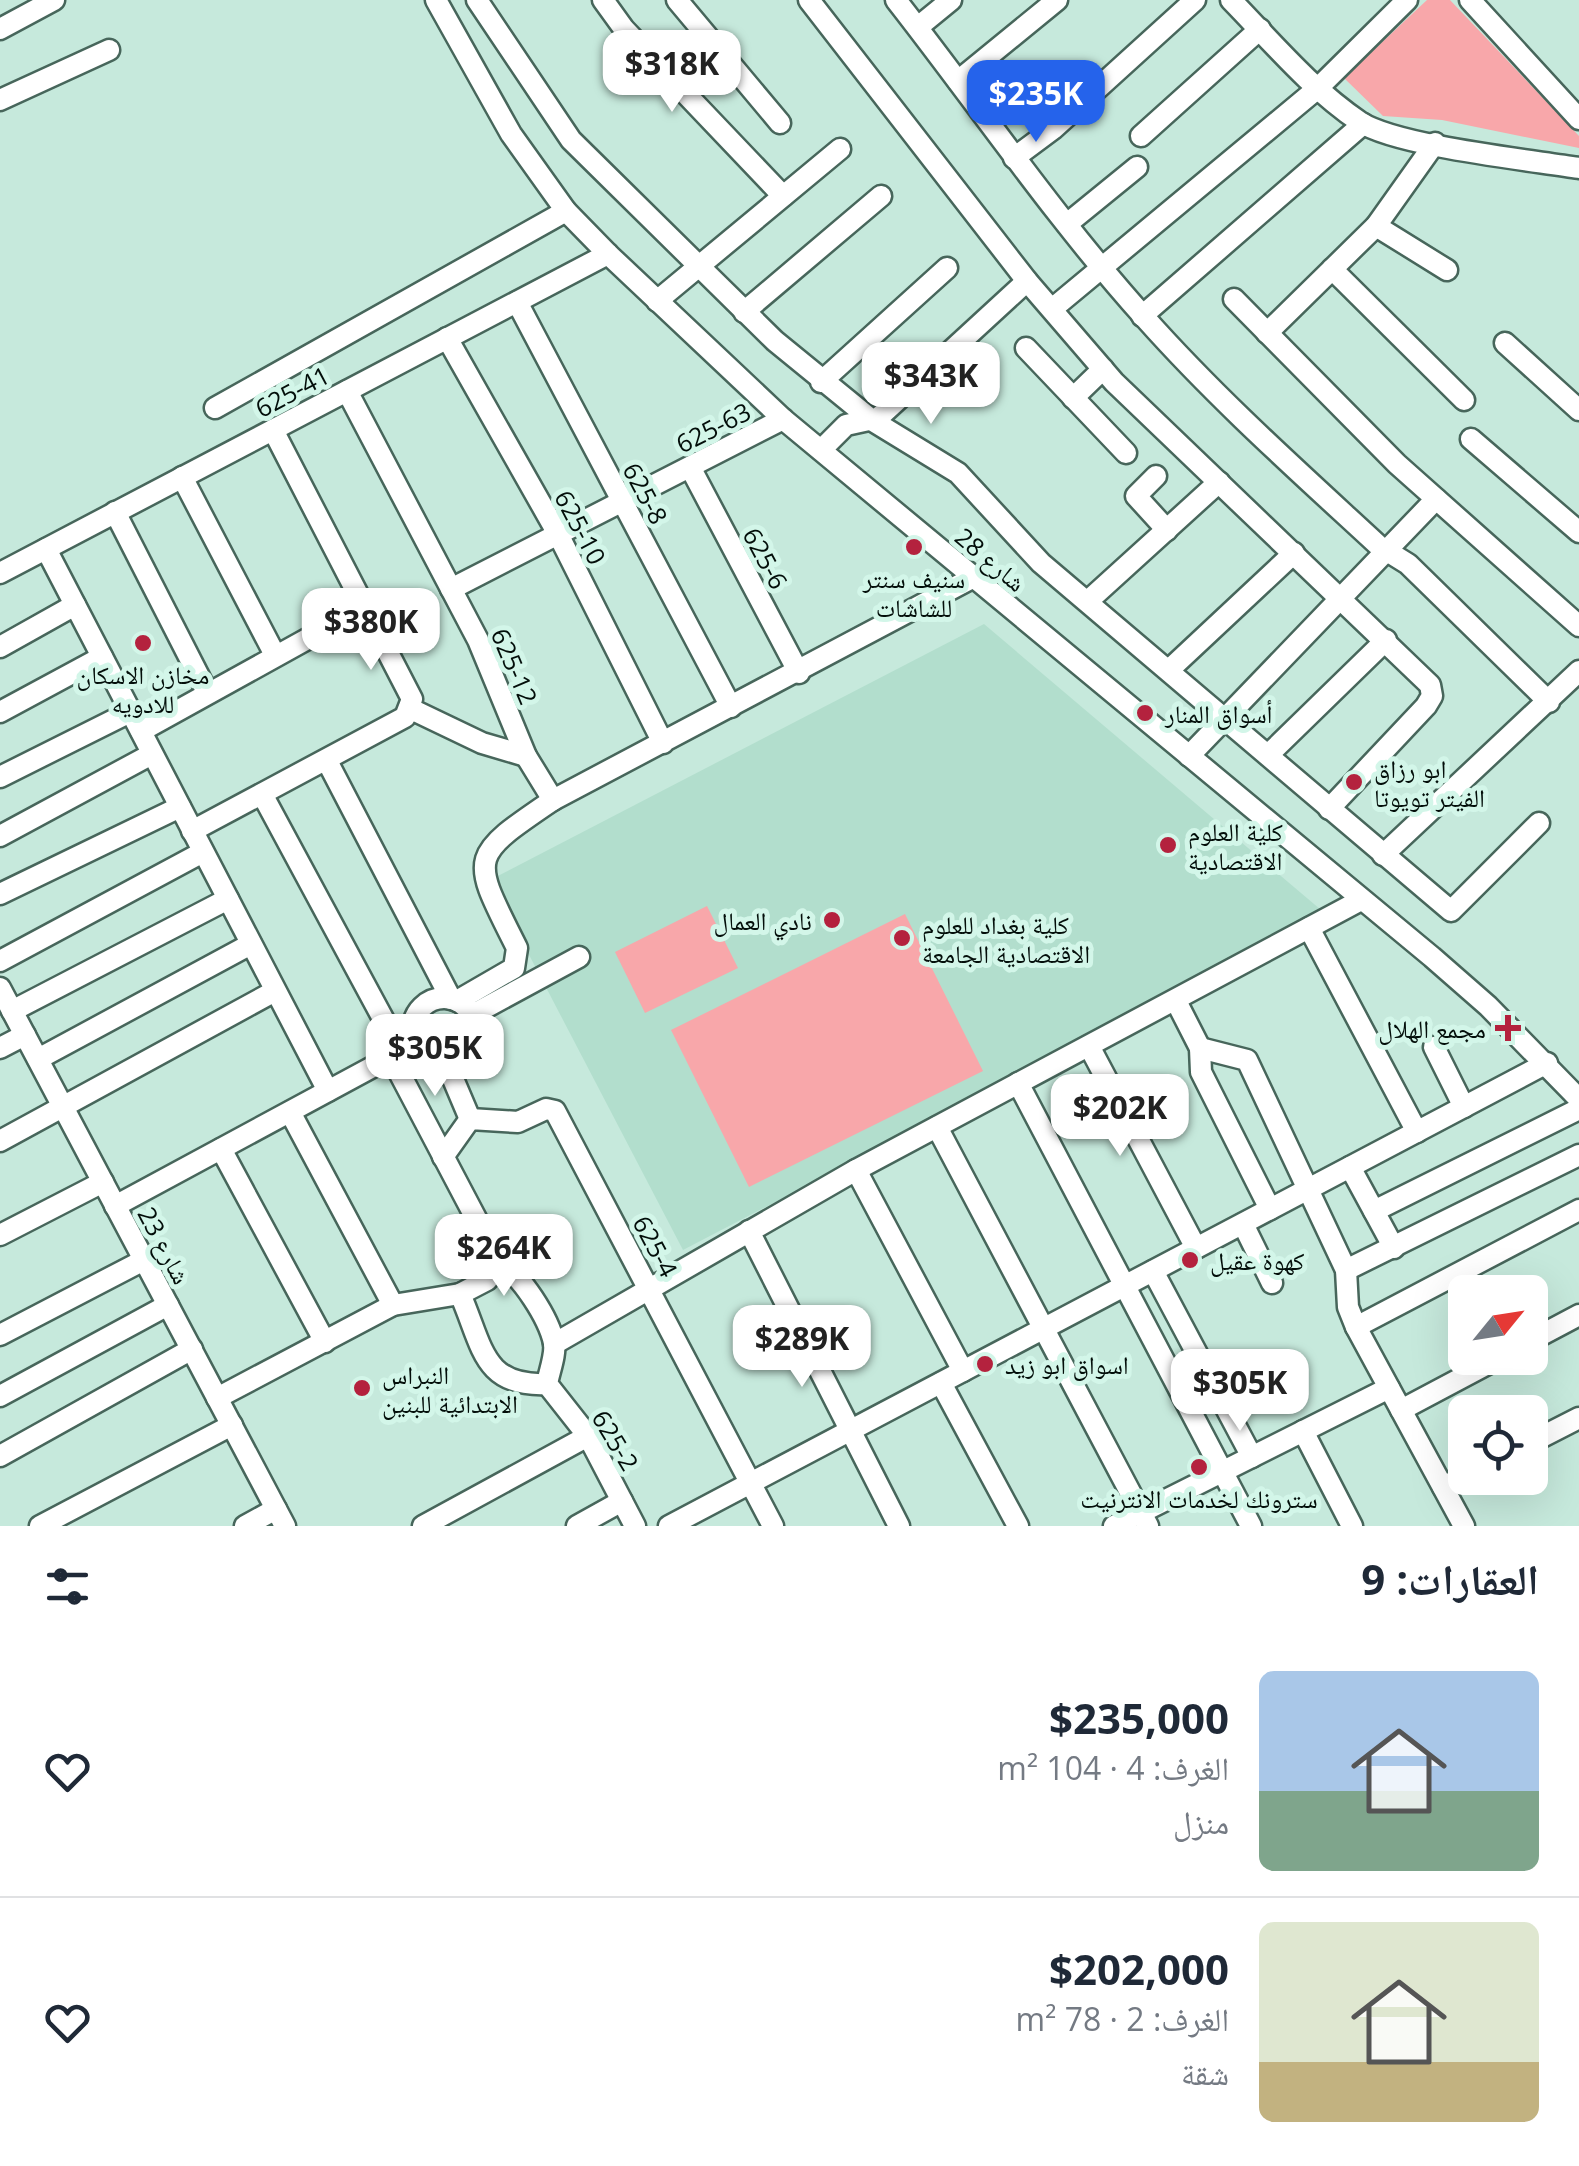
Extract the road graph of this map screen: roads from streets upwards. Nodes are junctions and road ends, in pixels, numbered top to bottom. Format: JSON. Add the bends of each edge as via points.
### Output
{"nodes":[{"id":1,"x":54,"y":0,"type":"edge"},
{"id":2,"x":436,"y":0,"type":"edge"},
{"id":3,"x":477,"y":0,"type":"edge"},
{"id":4,"x":602,"y":0,"type":"edge"},
{"id":5,"x":678,"y":0,"type":"edge"},
{"id":6,"x":809,"y":0,"type":"edge"},
{"id":7,"x":896,"y":0,"type":"edge"},
{"id":8,"x":951,"y":0,"type":"edge"},
{"id":9,"x":1057,"y":0,"type":"edge"},
{"id":10,"x":1195,"y":0,"type":"edge"},
{"id":11,"x":1231,"y":0,"type":"edge"},
{"id":12,"x":1407,"y":0,"type":"edge"},
{"id":13,"x":1479,"y":3,"type":"edge"},
{"id":14,"x":0,"y":28,"type":"edge"},
{"id":15,"x":918,"y":28,"type":"junction"},
{"id":16,"x":1260,"y":29,"type":"junction"},
{"id":17,"x":109,"y":50,"type":"dead end"},
{"id":18,"x":958,"y":80,"type":"junction"},
{"id":19,"x":1318,"y":88,"type":"junction"},
{"id":20,"x":0,"y":100,"type":"edge"},
{"id":21,"x":1575,"y":108,"type":"edge"},
{"id":22,"x":780,"y":123,"type":"dead end"},
{"id":23,"x":1363,"y":124,"type":"junction"},
{"id":24,"x":1142,"y":136,"type":"dead end"},
{"id":25,"x":1435,"y":143,"type":"junction"},
{"id":26,"x":840,"y":150,"type":"dead end"},
{"id":27,"x":1014,"y":158,"type":"junction"},
{"id":28,"x":1137,"y":167,"type":"dead end"},
{"id":29,"x":1579,"y":168,"type":"edge"},
{"id":30,"x":782,"y":196,"type":"junction"},
{"id":31,"x":881,"y":196,"type":"dead end"},
{"id":32,"x":566,"y":211,"type":"junction"},
{"id":33,"x":1067,"y":224,"type":"junction"},
{"id":34,"x":1376,"y":226,"type":"junction"},
{"id":35,"x":608,"y":254,"type":"junction"},
{"id":36,"x":1101,"y":265,"type":"junction"},
{"id":37,"x":702,"y":268,"type":"junction"},
{"id":38,"x":947,"y":268,"type":"dead end"},
{"id":39,"x":1332,"y":269,"type":"junction"},
{"id":40,"x":1448,"y":270,"type":"dead end"},
{"id":41,"x":1027,"y":281,"type":"junction"},
{"id":42,"x":1234,"y":299,"type":"dead end"},
{"id":43,"x":658,"y":301,"type":"junction"},
{"id":44,"x":517,"y":302,"type":"junction"},
{"id":45,"x":1052,"y":309,"type":"junction"},
{"id":46,"x":744,"y":312,"type":"junction"},
{"id":47,"x":1142,"y":316,"type":"junction"},
{"id":48,"x":1267,"y":333,"type":"junction"},
{"id":49,"x":447,"y":338,"type":"junction"},
{"id":50,"x":1505,"y":343,"type":"dead end"},
{"id":51,"x":1026,"y":348,"type":"dead end"},
{"id":52,"x":1103,"y":369,"type":"junction"},
{"id":53,"x":821,"y":382,"type":"junction"},
{"id":54,"x":348,"y":390,"type":"junction"},
{"id":55,"x":1073,"y":398,"type":"junction"},
{"id":56,"x":1464,"y":400,"type":"dead end"},
{"id":57,"x":215,"y":408,"type":"dead end"},
{"id":58,"x":1579,"y":410,"type":"edge"},
{"id":59,"x":783,"y":418,"type":"junction"},
{"id":60,"x":873,"y":421,"type":"junction"},
{"id":61,"x":273,"y":430,"type":"junction"},
{"id":62,"x":1471,"y":439,"type":"dead end"},
{"id":63,"x":821,"y":450,"type":"junction"},
{"id":64,"x":1126,"y":453,"type":"dead end"},
{"id":65,"x":690,"y":467,"type":"junction"},
{"id":66,"x":1156,"y":476,"type":"dead end"},
{"id":67,"x":182,"y":477,"type":"junction"},
{"id":68,"x":1219,"y":482,"type":"junction"},
{"id":69,"x":1436,"y":499,"type":"junction"},
{"id":70,"x":622,"y":501,"type":"junction"},
{"id":71,"x":115,"y":512,"type":"junction"},
{"id":72,"x":1167,"y":530,"type":"junction"},
{"id":73,"x":1579,"y":532,"type":"edge"},
{"id":74,"x":558,"y":534,"type":"junction"},
{"id":75,"x":46,"y":549,"type":"junction"},
{"id":76,"x":1387,"y":551,"type":"junction"},
{"id":77,"x":1294,"y":553,"type":"junction"},
{"id":78,"x":0,"y":573,"type":"edge"},
{"id":79,"x":974,"y":577,"type":"junction"},
{"id":80,"x":452,"y":589,"type":"junction"},
{"id":81,"x":1341,"y":598,"type":"junction"},
{"id":82,"x":1088,"y":602,"type":"junction"},
{"id":83,"x":75,"y":606,"type":"junction"},
{"id":84,"x":365,"y":607,"type":"junction"},
{"id":85,"x":1579,"y":626,"type":"edge"},
{"id":86,"x":1386,"y":640,"type":"junction"},
{"id":87,"x":0,"y":647,"type":"edge"},
{"id":88,"x":275,"y":655,"type":"junction"},
{"id":89,"x":102,"y":658,"type":"junction"},
{"id":90,"x":1169,"y":670,"type":"junction"},
{"id":91,"x":1579,"y":670,"type":"edge"},
{"id":92,"x":798,"y":673,"type":"junction"},
{"id":93,"x":208,"y":692,"type":"junction"},
{"id":94,"x":1549,"y":702,"type":"junction"},
{"id":95,"x":731,"y":708,"type":"junction"},
{"id":96,"x":412,"y":710,"type":"junction"},
{"id":97,"x":0,"y":712,"type":"edge"},
{"id":98,"x":1225,"y":718,"type":"junction"},
{"id":99,"x":135,"y":721,"type":"junction"},
{"id":100,"x":664,"y":743,"type":"junction"},
{"id":101,"x":152,"y":754,"type":"junction"},
{"id":102,"x":1268,"y":755,"type":"junction"},
{"id":103,"x":526,"y":756,"type":"junction"},
{"id":104,"x":1188,"y":756,"type":"junction"},
{"id":105,"x":326,"y":761,"type":"junction"},
{"id":106,"x":0,"y":777,"type":"edge"},
{"id":107,"x":262,"y":794,"type":"junction"},
{"id":108,"x":553,"y":800,"type":"junction"},
{"id":109,"x":180,"y":806,"type":"junction"},
{"id":110,"x":1329,"y":809,"type":"junction"},
{"id":111,"x":1539,"y":823,"type":"dead end"},
{"id":112,"x":192,"y":831,"type":"junction"},
{"id":113,"x":0,"y":836,"type":"edge"},
{"id":114,"x":203,"y":852,"type":"junction"},
{"id":115,"x":1382,"y":855,"type":"junction"},
{"id":116,"x":0,"y":894,"type":"edge"},
{"id":117,"x":228,"y":899,"type":"junction"},
{"id":118,"x":1361,"y":900,"type":"junction"},
{"id":119,"x":1309,"y":928,"type":"junction"},
{"id":120,"x":251,"y":944,"type":"junction"},
{"id":121,"x":579,"y":957,"type":"dead end"},
{"id":122,"x":0,"y":961,"type":"edge"},
{"id":123,"x":0,"y":988,"type":"edge"},
{"id":124,"x":276,"y":991,"type":"junction"},
{"id":125,"x":1176,"y":1000,"type":"junction"},
{"id":126,"x":460,"y":1005,"type":"junction"},
{"id":127,"x":12,"y":1010,"type":"junction"},
{"id":128,"x":25,"y":1035,"type":"junction"},
{"id":129,"x":1088,"y":1046,"type":"junction"},
{"id":130,"x":1434,"y":1047,"type":"dead end"},
{"id":131,"x":0,"y":1048,"type":"edge"},
{"id":132,"x":1200,"y":1048,"type":"junction"},
{"id":133,"x":403,"y":1051,"type":"junction"},
{"id":134,"x":38,"y":1059,"type":"junction"},
{"id":135,"x":445,"y":1060,"type":"junction"},
{"id":136,"x":1547,"y":1063,"type":"junction"},
{"id":137,"x":1018,"y":1083,"type":"junction"},
{"id":138,"x":328,"y":1091,"type":"junction"},
{"id":139,"x":1579,"y":1098,"type":"edge"},
{"id":140,"x":1464,"y":1107,"type":"junction"},
{"id":141,"x":64,"y":1108,"type":"junction"},
{"id":142,"x":1579,"y":1108,"type":"edge"},
{"id":143,"x":290,"y":1112,"type":"junction"},
{"id":144,"x":470,"y":1119,"type":"junction"},
{"id":145,"x":937,"y":1127,"type":"junction"},
{"id":146,"x":1417,"y":1132,"type":"junction"},
{"id":147,"x":0,"y":1141,"type":"edge"},
{"id":148,"x":221,"y":1149,"type":"junction"},
{"id":149,"x":1579,"y":1155,"type":"edge"},
{"id":150,"x":443,"y":1158,"type":"junction"},
{"id":151,"x":1350,"y":1167,"type":"junction"},
{"id":152,"x":856,"y":1170,"type":"junction"},
{"id":153,"x":103,"y":1182,"type":"junction"},
{"id":154,"x":1308,"y":1189,"type":"junction"},
{"id":155,"x":116,"y":1206,"type":"junction"},
{"id":156,"x":1270,"y":1210,"type":"junction"},
{"id":157,"x":1579,"y":1210,"type":"edge"},
{"id":158,"x":1374,"y":1211,"type":"junction"},
{"id":159,"x":1242,"y":1224,"type":"junction"},
{"id":160,"x":749,"y":1231,"type":"junction"},
{"id":161,"x":0,"y":1235,"type":"edge"},
{"id":162,"x":1196,"y":1248,"type":"junction"},
{"id":163,"x":1394,"y":1248,"type":"junction"},
{"id":164,"x":144,"y":1260,"type":"junction"},
{"id":165,"x":500,"y":1264,"type":"junction"},
{"id":166,"x":1346,"y":1270,"type":"junction"},
{"id":167,"x":1153,"y":1271,"type":"junction"},
{"id":168,"x":1272,"y":1283,"type":"dead end"},
{"id":169,"x":1125,"y":1286,"type":"junction"},
{"id":170,"x":650,"y":1289,"type":"junction"},
{"id":171,"x":460,"y":1294,"type":"junction"},
{"id":172,"x":168,"y":1305,"type":"junction"},
{"id":173,"x":393,"y":1305,"type":"junction"},
{"id":174,"x":1579,"y":1315,"type":"edge"},
{"id":175,"x":1356,"y":1327,"type":"junction"},
{"id":176,"x":1044,"y":1328,"type":"junction"},
{"id":177,"x":1548,"y":1331,"type":"edge"},
{"id":178,"x":0,"y":1335,"type":"edge"},
{"id":179,"x":325,"y":1342,"type":"junction"},
{"id":180,"x":554,"y":1344,"type":"junction"},
{"id":181,"x":192,"y":1350,"type":"junction"},
{"id":182,"x":962,"y":1371,"type":"junction"},
{"id":183,"x":1467,"y":1375,"type":"edge"},
{"id":184,"x":941,"y":1383,"type":"junction"},
{"id":185,"x":547,"y":1384,"type":"junction"},
{"id":186,"x":1389,"y":1388,"type":"junction"},
{"id":187,"x":0,"y":1396,"type":"edge"},
{"id":188,"x":217,"y":1398,"type":"junction"},
{"id":189,"x":1401,"y":1410,"type":"junction"},
{"id":190,"x":1579,"y":1418,"type":"edge"},
{"id":191,"x":232,"y":1425,"type":"junction"},
{"id":192,"x":850,"y":1430,"type":"junction"},
{"id":193,"x":1303,"y":1431,"type":"junction"},
{"id":194,"x":1548,"y":1434,"type":"edge"},
{"id":195,"x":588,"y":1436,"type":"junction"},
{"id":196,"x":0,"y":1456,"type":"edge"},
{"id":197,"x":1252,"y":1456,"type":"junction"},
{"id":198,"x":1222,"y":1471,"type":"junction"},
{"id":199,"x":750,"y":1483,"type":"junction"},
{"id":200,"x":1448,"y":1484,"type":"edge"},
{"id":201,"x":1442,"y":1487,"type":"junction"},
{"id":202,"x":622,"y":1502,"type":"junction"},
{"id":203,"x":281,"y":1518,"type":"edge"},
{"id":204,"x":1145,"y":1519,"type":"edge"},
{"id":205,"x":40,"y":1526,"type":"edge"},
{"id":206,"x":245,"y":1526,"type":"edge"},
{"id":207,"x":422,"y":1526,"type":"edge"},
{"id":208,"x":577,"y":1526,"type":"edge"},
{"id":209,"x":635,"y":1526,"type":"edge"},
{"id":210,"x":670,"y":1526,"type":"edge"},
{"id":211,"x":772,"y":1526,"type":"edge"},
{"id":212,"x":900,"y":1526,"type":"edge"},
{"id":213,"x":1018,"y":1526,"type":"edge"},
{"id":214,"x":1114,"y":1526,"type":"edge"},
{"id":215,"x":1251,"y":1526,"type":"edge"},
{"id":216,"x":1352,"y":1526,"type":"edge"},
{"id":217,"x":1464,"y":1526,"type":"edge"}],
"edges":[{"from":1,"to":14,"type":"street"},
{"from":2,"to":32,"type":"street","name":"شارع 28","via":[[511,134]]},
{"from":3,"to":37,"type":"street","via":[[571,140]]},
{"from":4,"to":30,"type":"street"},
{"from":5,"to":22,"type":"street"},
{"from":6,"to":41,"type":"street"},
{"from":7,"to":15,"type":"street"},
{"from":8,"to":15,"type":"street"},
{"from":9,"to":18,"type":"street"},
{"from":10,"to":27,"type":"street"},
{"from":11,"to":16,"type":"street"},
{"from":12,"to":19,"type":"street"},
{"from":13,"to":21,"type":"street"},
{"from":15,"to":18,"type":"street"},
{"from":16,"to":19,"type":"street"},
{"from":16,"to":24,"type":"street"},
{"from":17,"to":20,"type":"street"},
{"from":18,"to":27,"type":"street"},
{"from":19,"to":23,"type":"street"},
{"from":19,"to":36,"type":"street"},
{"from":23,"to":25,"type":"street"},
{"from":23,"to":47,"type":"street"},
{"from":25,"to":29,"type":"street"},
{"from":25,"to":34,"type":"street"},
{"from":26,"to":30,"type":"street"},
{"from":27,"to":33,"type":"street"},
{"from":28,"to":33,"type":"street"},
{"from":30,"to":37,"type":"street"},
{"from":31,"to":46,"type":"street"},
{"from":32,"to":35,"type":"street","name":"شارع 28"},
{"from":32,"to":57,"type":"street"},
{"from":33,"to":36,"type":"street"},
{"from":34,"to":39,"type":"street"},
{"from":34,"to":40,"type":"street"},
{"from":35,"to":43,"type":"street","name":"شارع 28"},
{"from":35,"to":44,"type":"street","name":"625-41"},
{"from":36,"to":45,"type":"street"},
{"from":36,"to":47,"type":"street"},
{"from":37,"to":43,"type":"street"},
{"from":37,"to":46,"type":"street"},
{"from":38,"to":53,"type":"street"},
{"from":39,"to":48,"type":"street"},
{"from":39,"to":56,"type":"street"},
{"from":41,"to":45,"type":"street"},
{"from":41,"to":60,"type":"street"},
{"from":42,"to":48,"type":"street"},
{"from":43,"to":59,"type":"street","name":"شارع 28"},
{"from":44,"to":49,"type":"street","name":"625-41"},
{"from":44,"to":70,"type":"street","name":"625-8"},
{"from":45,"to":52,"type":"street"},
{"from":46,"to":53,"type":"street"},
{"from":47,"to":76,"type":"street","via":[[1220,399]]},
{"from":48,"to":69,"type":"street"},
{"from":49,"to":54,"type":"street","name":"625-41"},
{"from":49,"to":74,"type":"street","name":"625-10"},
{"from":50,"to":58,"type":"street"},
{"from":51,"to":55,"type":"street"},
{"from":52,"to":55,"type":"street"},
{"from":52,"to":68,"type":"street"},
{"from":53,"to":60,"type":"street"},
{"from":54,"to":61,"type":"street","name":"625-41"},
{"from":54,"to":80,"type":"street","name":"625-12"},
{"from":55,"to":64,"type":"street"},
{"from":59,"to":63,"type":"street","name":"شارع 28"},
{"from":59,"to":65,"type":"street","name":"625-63"},
{"from":60,"to":63,"type":"street","via":[[846,425]]},
{"from":60,"to":82,"type":"street","via":[[958,473],[1041,563]]},
{"from":61,"to":67,"type":"street","name":"625-41"},
{"from":61,"to":84,"type":"street"},
{"from":62,"to":73,"type":"street"},
{"from":63,"to":79,"type":"street","name":"شارع 28"},
{"from":65,"to":70,"type":"street","name":"625-63"},
{"from":65,"to":92,"type":"street","name":"625-6"},
{"from":66,"to":72,"type":"street","via":[[1136,496]]},
{"from":67,"to":71,"type":"street","name":"625-41"},
{"from":67,"to":88,"type":"street"},
{"from":68,"to":72,"type":"street"},
{"from":68,"to":77,"type":"street"},
{"from":69,"to":76,"type":"street"},
{"from":69,"to":85,"type":"street"},
{"from":70,"to":74,"type":"street","name":"625-63"},
{"from":70,"to":95,"type":"street","name":"625-8"},
{"from":71,"to":75,"type":"street","name":"625-41"},
{"from":71,"to":93,"type":"street"},
{"from":72,"to":82,"type":"street"},
{"from":74,"to":80,"type":"street","name":"625-63"},
{"from":74,"to":100,"type":"street","name":"625-10"},
{"from":75,"to":78,"type":"street","name":"625-41"},
{"from":75,"to":83,"type":"street"},
{"from":76,"to":81,"type":"street"},
{"from":76,"to":94,"type":"street"},
{"from":77,"to":81,"type":"street"},
{"from":77,"to":90,"type":"street"},
{"from":79,"to":92,"type":"street"},
{"from":79,"to":104,"type":"street","name":"شارع 28"},
{"from":80,"to":103,"type":"street","name":"625-12"},
{"from":81,"to":86,"type":"street"},
{"from":81,"to":98,"type":"street"},
{"from":82,"to":90,"type":"street"},
{"from":83,"to":87,"type":"street"},
{"from":83,"to":89,"type":"street"},
{"from":84,"to":88,"type":"street"},
{"from":84,"to":96,"type":"street"},
{"from":86,"to":102,"type":"street"},
{"from":86,"to":110,"type":"street","via":[[1423,675],[1432,696]]},
{"from":88,"to":93,"type":"street"},
{"from":89,"to":97,"type":"street"},
{"from":89,"to":99,"type":"street"},
{"from":90,"to":98,"type":"street"},
{"from":91,"to":94,"type":"street"},
{"from":92,"to":95,"type":"street"},
{"from":93,"to":99,"type":"street"},
{"from":94,"to":115,"type":"street"},
{"from":95,"to":100,"type":"street"},
{"from":96,"to":103,"type":"street"},
{"from":96,"to":105,"type":"street"},
{"from":98,"to":102,"type":"street"},
{"from":98,"to":104,"type":"street"},
{"from":99,"to":101,"type":"street"},
{"from":99,"to":106,"type":"street"},
{"from":100,"to":108,"type":"street"},
{"from":101,"to":109,"type":"street"},
{"from":101,"to":113,"type":"street"},
{"from":102,"to":110,"type":"street"},
{"from":103,"to":108,"type":"street","name":"625-12"},
{"from":104,"to":118,"type":"street","name":"شارع 28"},
{"from":105,"to":107,"type":"street"},
{"from":105,"to":126,"type":"street"},
{"from":107,"to":112,"type":"street"},
{"from":107,"to":133,"type":"street"},
{"from":108,"to":126,"type":"street","via":[[495,839],[484,859],[484,882],[516,948],[514,968]]},
{"from":109,"to":112,"type":"street"},
{"from":109,"to":116,"type":"street"},
{"from":110,"to":115,"type":"street"},
{"from":111,"to":115,"type":"street","via":[[1450,912]]},
{"from":112,"to":114,"type":"street"},
{"from":114,"to":117,"type":"street"},
{"from":114,"to":122,"type":"street"},
{"from":117,"to":120,"type":"street"},
{"from":117,"to":127,"type":"street"},
{"from":118,"to":119,"type":"street"},
{"from":118,"to":136,"type":"street","name":"شارع 28"},
{"from":119,"to":125,"type":"street"},
{"from":119,"to":146,"type":"street"},
{"from":120,"to":124,"type":"street"},
{"from":120,"to":134,"type":"street"},
{"from":121,"to":126,"type":"street"},
{"from":123,"to":127,"type":"street","name":"شارع 23"},
{"from":124,"to":138,"type":"street"},
{"from":124,"to":141,"type":"street"},
{"from":125,"to":129,"type":"street"},
{"from":125,"to":132,"type":"street"},
{"from":126,"to":133,"type":"street","via":[[424,1006]]},
{"from":126,"to":135,"type":"street","via":[[475,1025],[471,1045]]},
{"from":127,"to":128,"type":"street","name":"شارع 23"},
{"from":128,"to":131,"type":"street"},
{"from":128,"to":134,"type":"street","name":"شارع 23"},
{"from":129,"to":137,"type":"street"},
{"from":129,"to":162,"type":"street"},
{"from":130,"to":140,"type":"street"},
{"from":132,"to":154,"type":"street","via":[[1247,1060]]},
{"from":132,"to":156,"type":"street","via":[[1201,1072]]},
{"from":133,"to":135,"type":"street"},
{"from":133,"to":138,"type":"street"},
{"from":133,"to":150,"type":"street"},
{"from":134,"to":141,"type":"street","name":"شارع 23"},
{"from":135,"to":144,"type":"street"},
{"from":136,"to":139,"type":"street","name":"شارع 28"},
{"from":136,"to":140,"type":"street"},
{"from":137,"to":145,"type":"street"},
{"from":137,"to":169,"type":"street"},
{"from":138,"to":143,"type":"street"},
{"from":140,"to":146,"type":"street"},
{"from":141,"to":147,"type":"street"},
{"from":141,"to":153,"type":"street","name":"شارع 23"},
{"from":142,"to":158,"type":"street"},
{"from":143,"to":148,"type":"street"},
{"from":143,"to":173,"type":"street"},
{"from":144,"to":150,"type":"street"},
{"from":144,"to":170,"type":"street","name":"625-4","via":[[518,1122],[555,1111]]},
{"from":145,"to":152,"type":"street"},
{"from":145,"to":176,"type":"street"},
{"from":146,"to":151,"type":"street"},
{"from":148,"to":155,"type":"street"},
{"from":148,"to":179,"type":"street"},
{"from":149,"to":163,"type":"street"},
{"from":150,"to":165,"type":"street"},
{"from":151,"to":154,"type":"street"},
{"from":151,"to":158,"type":"street"},
{"from":152,"to":160,"type":"street"},
{"from":152,"to":182,"type":"street"},
{"from":153,"to":155,"type":"street","name":"شارع 23"},
{"from":153,"to":161,"type":"street"},
{"from":154,"to":156,"type":"street"},
{"from":154,"to":166,"type":"street"},
{"from":155,"to":164,"type":"street","name":"شارع 23"},
{"from":156,"to":159,"type":"street"},
{"from":157,"to":175,"type":"street"},
{"from":158,"to":163,"type":"street"},
{"from":159,"to":162,"type":"street"},
{"from":159,"to":168,"type":"street"},
{"from":160,"to":170,"type":"street"},
{"from":160,"to":192,"type":"street"},
{"from":162,"to":167,"type":"street"},
{"from":163,"to":166,"type":"street"},
{"from":164,"to":172,"type":"street","name":"شارع 23"},
{"from":164,"to":178,"type":"street"},
{"from":165,"to":171,"type":"street","via":[[488,1280]]},
{"from":165,"to":180,"type":"street","via":[[526,1286]]},
{"from":166,"to":175,"type":"street"},
{"from":167,"to":169,"type":"street"},
{"from":167,"to":197,"type":"street"},
{"from":169,"to":176,"type":"street"},
{"from":169,"to":198,"type":"street"},
{"from":170,"to":180,"type":"street"},
{"from":170,"to":199,"type":"street","name":"625-4"},
{"from":171,"to":173,"type":"street"},
{"from":171,"to":185,"type":"street","via":[[502,1380]]},
{"from":172,"to":181,"type":"street","name":"شارع 23"},
{"from":172,"to":187,"type":"street"},
{"from":173,"to":179,"type":"street"},
{"from":174,"to":177,"type":"street"},
{"from":175,"to":186,"type":"street"},
{"from":176,"to":182,"type":"street"},
{"from":176,"to":204,"type":"street"},
{"from":179,"to":188,"type":"street"},
{"from":180,"to":185,"type":"street"},
{"from":181,"to":188,"type":"street","name":"شارع 23"},
{"from":181,"to":196,"type":"street"},
{"from":182,"to":184,"type":"street"},
{"from":183,"to":189,"type":"street"},
{"from":184,"to":192,"type":"street"},
{"from":184,"to":213,"type":"street"},
{"from":185,"to":195,"type":"street","name":"625-2"},
{"from":186,"to":189,"type":"street"},
{"from":186,"to":193,"type":"street"},
{"from":188,"to":191,"type":"street","name":"شارع 23"},
{"from":189,"to":201,"type":"street"},
{"from":190,"to":194,"type":"street"},
{"from":191,"to":203,"type":"street","name":"شارع 23"},
{"from":191,"to":205,"type":"street"},
{"from":192,"to":199,"type":"street"},
{"from":192,"to":212,"type":"street"},
{"from":193,"to":197,"type":"street"},
{"from":193,"to":216,"type":"street"},
{"from":195,"to":202,"type":"street","name":"625-2"},
{"from":195,"to":207,"type":"street"},
{"from":197,"to":198,"type":"street"},
{"from":198,"to":204,"type":"street"},
{"from":198,"to":215,"type":"street"},
{"from":199,"to":210,"type":"street"},
{"from":199,"to":211,"type":"street","name":"625-4"},
{"from":200,"to":201,"type":"street"},
{"from":201,"to":217,"type":"street"},
{"from":202,"to":208,"type":"street"},
{"from":202,"to":209,"type":"street","name":"625-2"},
{"from":203,"to":206,"type":"street"},
{"from":204,"to":214,"type":"street"}]}
